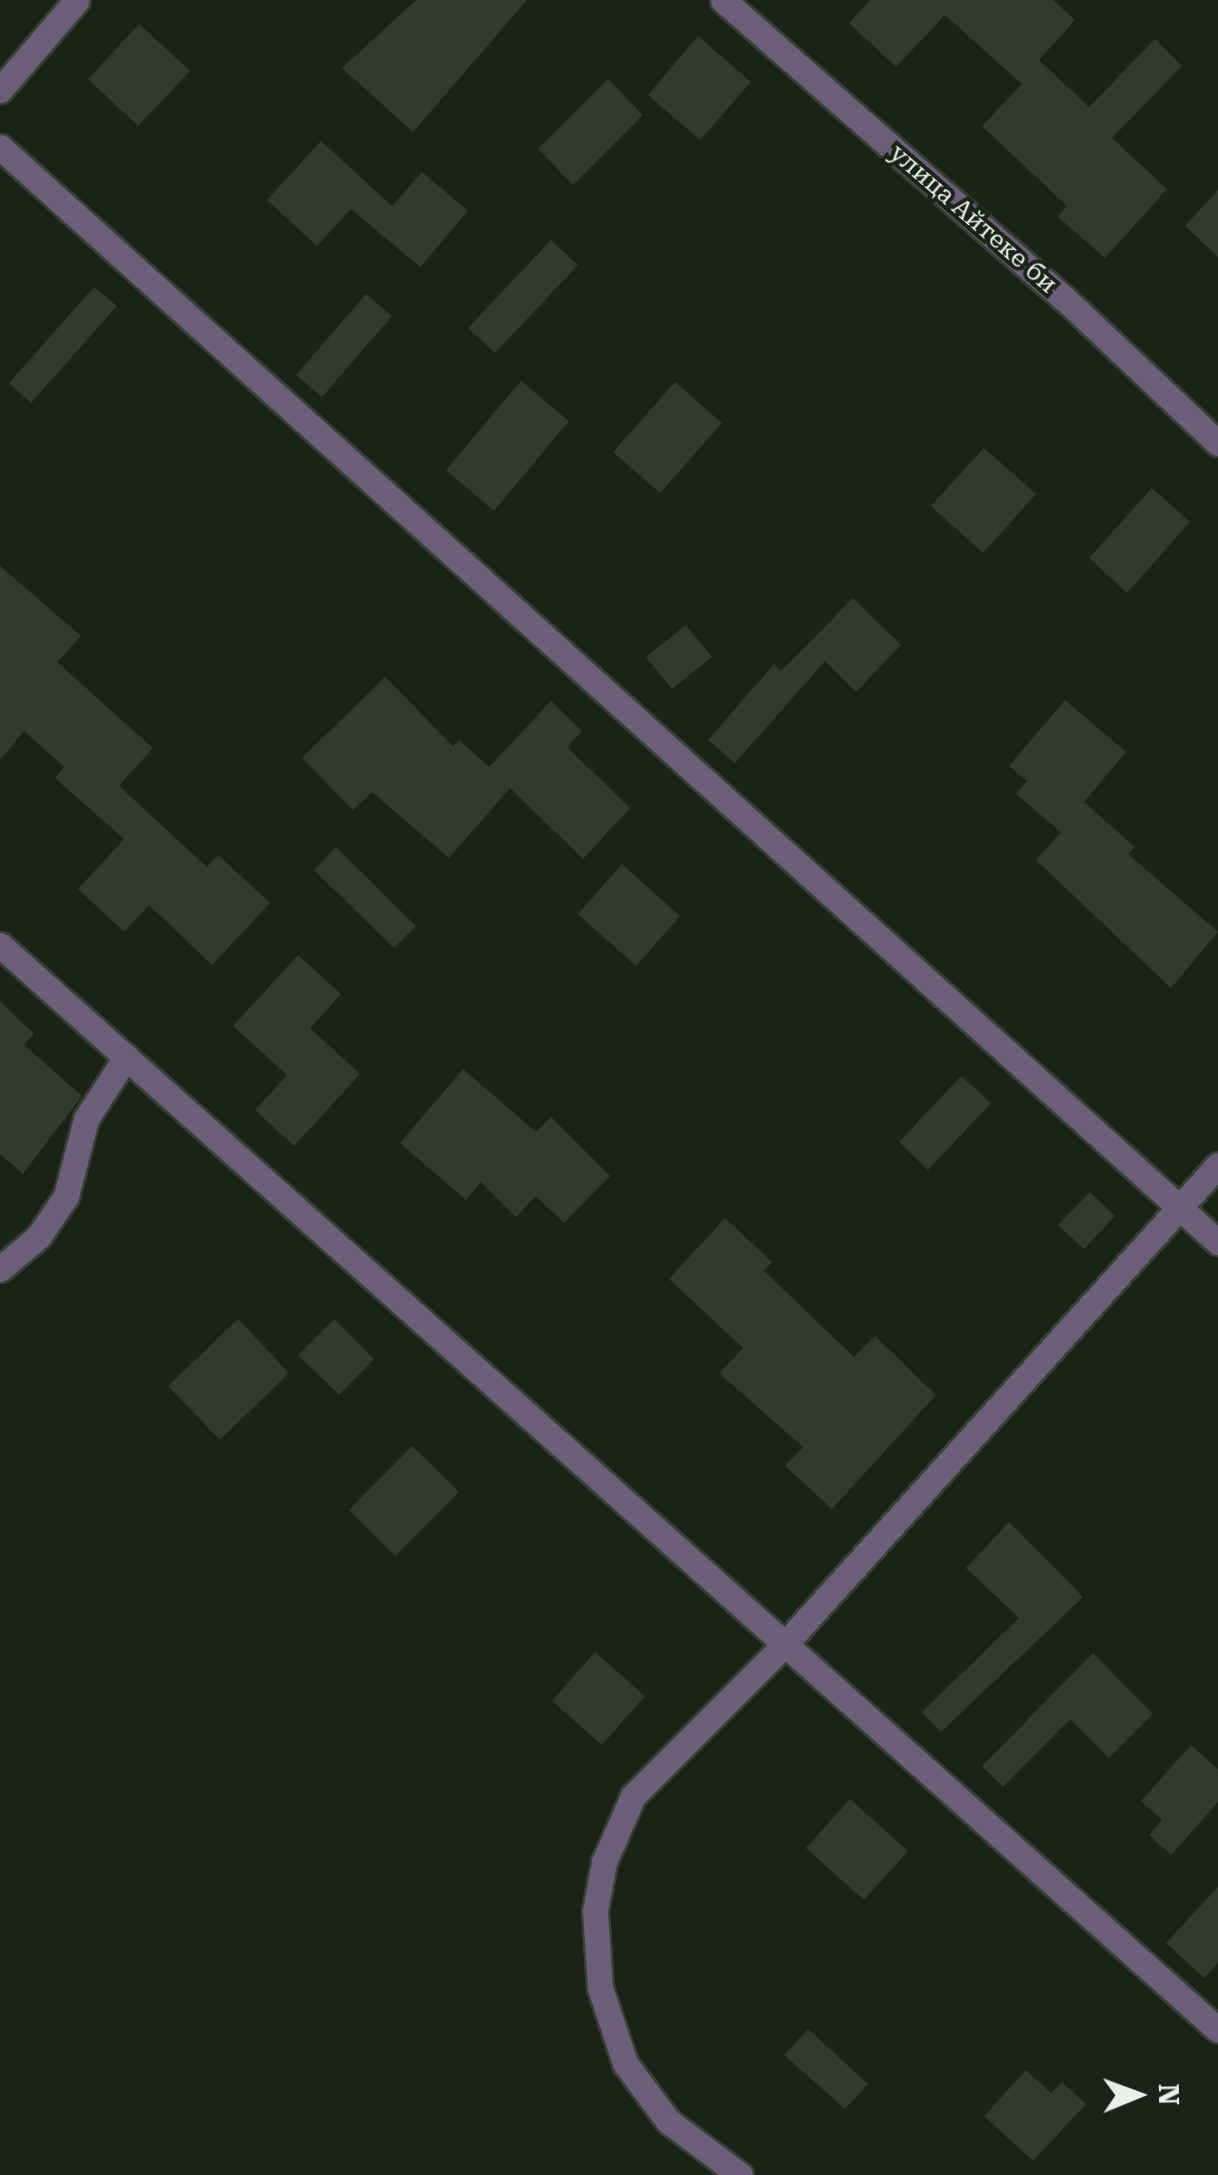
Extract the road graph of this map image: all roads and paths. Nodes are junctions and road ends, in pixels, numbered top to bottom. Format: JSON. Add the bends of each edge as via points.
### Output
{"nodes":[{"id":1,"x":78,"y":0,"type":"edge"},
{"id":2,"x":723,"y":0,"type":"edge"},
{"id":3,"x":0,"y":90,"type":"edge"},
{"id":4,"x":0,"y":146,"type":"edge"},
{"id":5,"x":1218,"y":444,"type":"edge"},
{"id":6,"x":0,"y":945,"type":"edge"},
{"id":7,"x":126,"y":1057,"type":"junction"},
{"id":8,"x":1218,"y":1165,"type":"edge"},
{"id":9,"x":1180,"y":1208,"type":"junction"},
{"id":10,"x":1218,"y":1242,"type":"edge"},
{"id":11,"x":0,"y":1269,"type":"edge"},
{"id":12,"x":784,"y":1646,"type":"junction"},
{"id":13,"x":1218,"y":2030,"type":"edge"},
{"id":14,"x":740,"y":2175,"type":"edge"}],
"edges":[{"from":1,"to":3,"type":"street"},
{"from":2,"to":5,"type":"street","name":"улица Айтеке би","via":[[1065,299]]},
{"from":4,"to":9,"type":"street"},
{"from":6,"to":7,"type":"street"},
{"from":7,"to":11,"type":"street","via":[[86,1120],[66,1196],[39,1236]]},
{"from":7,"to":12,"type":"street"},
{"from":8,"to":9,"type":"street"},
{"from":9,"to":10,"type":"street"},
{"from":9,"to":12,"type":"street"},
{"from":12,"to":13,"type":"street"},
{"from":12,"to":14,"type":"street","via":[[633,1796],[604,1862],[595,1911],[600,1988],[624,2063],[668,2121]]}]}
